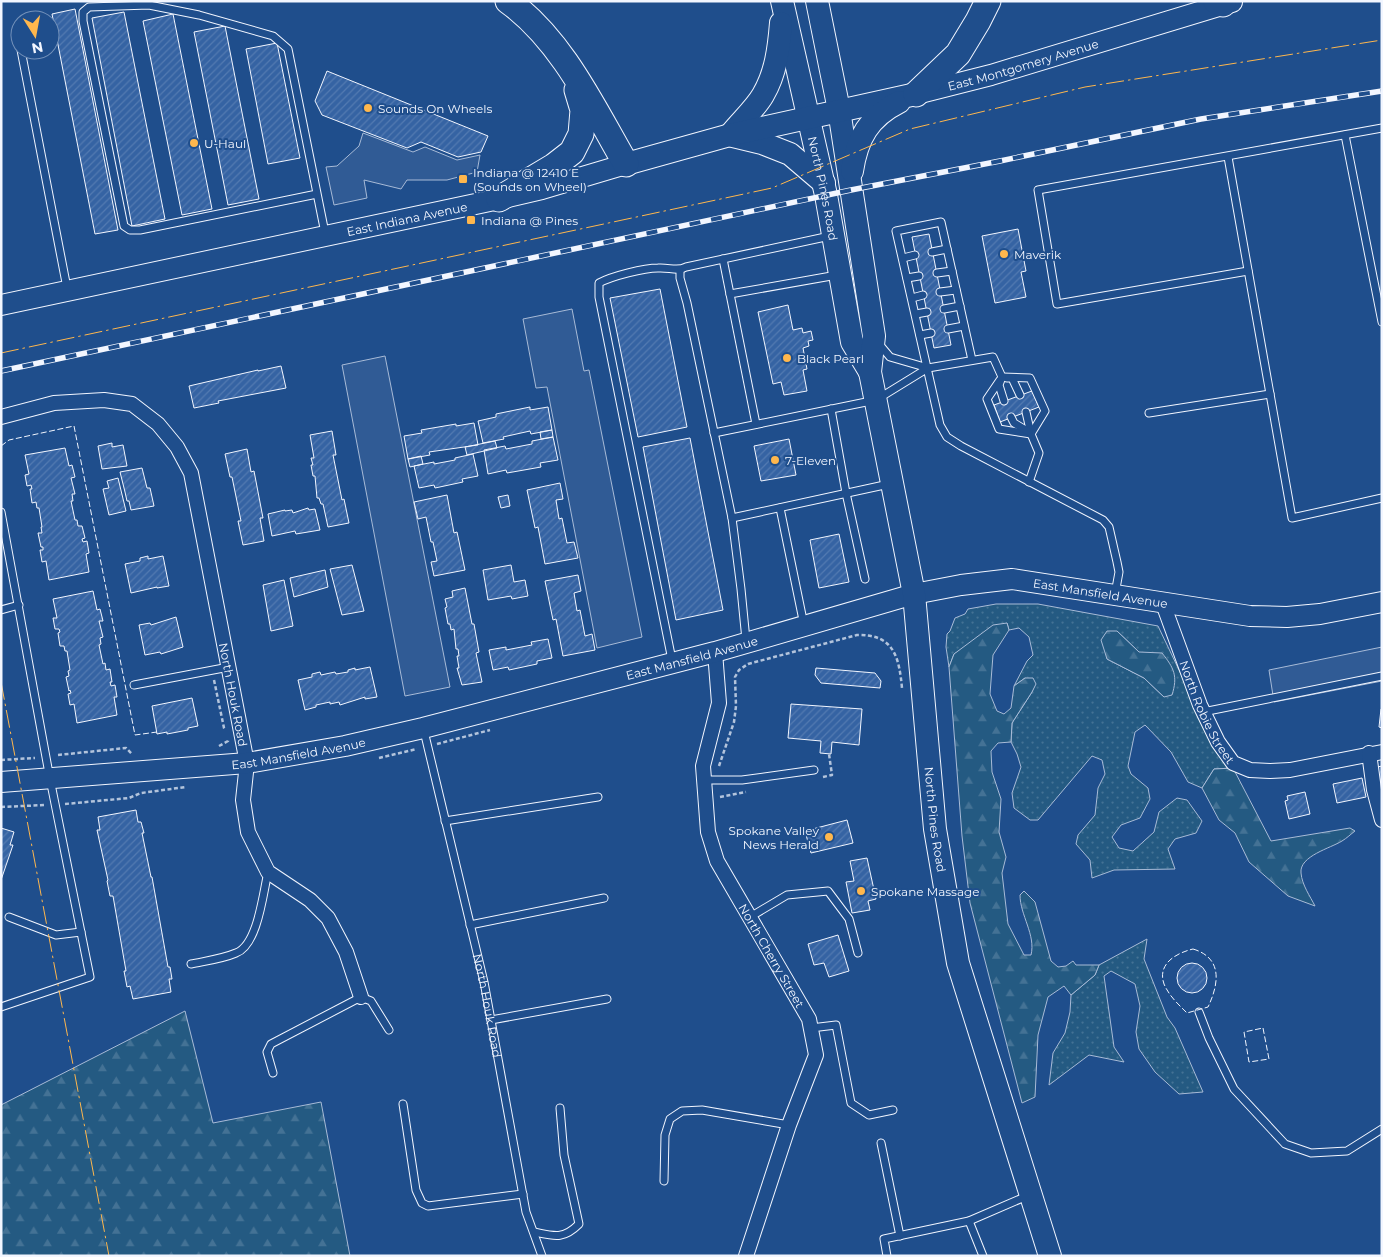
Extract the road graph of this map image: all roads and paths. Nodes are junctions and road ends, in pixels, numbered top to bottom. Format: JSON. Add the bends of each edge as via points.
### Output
{"nodes":[{"id":1,"x":508,"y":1,"type":"edge"},
{"id":2,"x":817,"y":1,"type":"edge"},
{"id":3,"x":988,"y":1,"type":"edge"},
{"id":4,"x":782,"y":2,"type":"edge"},
{"id":5,"x":1224,"y":2,"type":"edge"},
{"id":6,"x":24,"y":60,"type":"edge"},
{"id":7,"x":571,"y":71,"type":"junction"},
{"id":8,"x":916,"y":94,"type":"junction"},
{"id":9,"x":839,"y":110,"type":"junction"},
{"id":10,"x":809,"y":117,"type":"junction"},
{"id":11,"x":1382,"y":128,"type":"edge"},
{"id":12,"x":730,"y":135,"type":"junction"},
{"id":13,"x":1345,"y":135,"type":"junction"},
{"id":14,"x":1228,"y":157,"type":"junction"},
{"id":15,"x":626,"y":164,"type":"junction"},
{"id":16,"x":824,"y":183,"type":"junction"},
{"id":17,"x":849,"y":184,"type":"junction"},
{"id":18,"x":317,"y":194,"type":"junction"},
{"id":19,"x":500,"y":199,"type":"junction"},
{"id":20,"x":325,"y":236,"type":"junction"},
{"id":21,"x":833,"y":236,"type":"junction"},
{"id":22,"x":947,"y":249,"type":"junction"},
{"id":23,"x":932,"y":252,"type":"dead end"},
{"id":24,"x":915,"y":255,"type":"dead end"},
{"id":25,"x":903,"y":258,"type":"junction"},
{"id":26,"x":723,"y":259,"type":"junction"},
{"id":27,"x":680,"y":270,"type":"junction"},
{"id":28,"x":952,"y":271,"type":"junction"},
{"id":29,"x":1248,"y":271,"type":"junction"},
{"id":30,"x":936,"y":273,"type":"dead end"},
{"id":31,"x":840,"y":274,"type":"junction"},
{"id":32,"x":919,"y":276,"type":"dead end"},
{"id":33,"x":907,"y":278,"type":"junction"},
{"id":34,"x":956,"y":290,"type":"junction"},
{"id":35,"x":67,"y":291,"type":"junction"},
{"id":36,"x":940,"y":292,"type":"dead end"},
{"id":37,"x":730,"y":294,"type":"junction"},
{"id":38,"x":923,"y":295,"type":"dead end"},
{"id":39,"x":912,"y":298,"type":"junction"},
{"id":40,"x":1,"y":305,"type":"edge"},
{"id":41,"x":960,"y":306,"type":"junction"},
{"id":42,"x":944,"y":309,"type":"dead end"},
{"id":43,"x":926,"y":312,"type":"dead end"},
{"id":44,"x":916,"y":314,"type":"junction"},
{"id":45,"x":1382,"y":322,"type":"edge"},
{"id":46,"x":964,"y":326,"type":"junction"},
{"id":47,"x":948,"y":329,"type":"dead end"},
{"id":48,"x":931,"y":333,"type":"dead end"},
{"id":49,"x":920,"y":335,"type":"junction"},
{"id":50,"x":874,"y":336,"type":"junction"},
{"id":51,"x":972,"y":360,"type":"junction"},
{"id":52,"x":928,"y":368,"type":"junction"},
{"id":53,"x":870,"y":372,"type":"junction"},
{"id":54,"x":1002,"y":377,"type":"junction"},
{"id":55,"x":1270,"y":394,"type":"junction"},
{"id":56,"x":1020,"y":395,"type":"dead end"},
{"id":57,"x":876,"y":400,"type":"junction"},
{"id":58,"x":1004,"y":401,"type":"dead end"},
{"id":59,"x":831,"y":409,"type":"junction"},
{"id":60,"x":1026,"y":412,"type":"dead end"},
{"id":61,"x":1149,"y":413,"type":"dead end"},
{"id":62,"x":1,"y":417,"type":"edge"},
{"id":63,"x":1012,"y":417,"type":"dead end"},
{"id":64,"x":756,"y":424,"type":"junction"},
{"id":65,"x":714,"y":432,"type":"junction"},
{"id":66,"x":1031,"y":434,"type":"junction"},
{"id":67,"x":1029,"y":482,"type":"junction"},
{"id":68,"x":892,"y":484,"type":"junction"},
{"id":69,"x":846,"y":493,"type":"junction"},
{"id":70,"x":1382,"y":498,"type":"edge"},
{"id":71,"x":780,"y":508,"type":"junction"},
{"id":72,"x":1,"y":512,"type":"edge"},
{"id":73,"x":732,"y":518,"type":"junction"},
{"id":74,"x":4,"y":538,"type":"edge"},
{"id":75,"x":865,"y":579,"type":"dead end"},
{"id":76,"x":914,"y":594,"type":"junction"},
{"id":77,"x":1115,"y":594,"type":"junction"},
{"id":78,"x":1162,"y":601,"type":"junction"},
{"id":79,"x":1382,"y":602,"type":"edge"},
{"id":80,"x":19,"y":604,"type":"junction"},
{"id":81,"x":1,"y":610,"type":"edge"},
{"id":82,"x":804,"y":625,"type":"junction"},
{"id":83,"x":746,"y":643,"type":"junction"},
{"id":84,"x":715,"y":652,"type":"junction"},
{"id":85,"x":673,"y":663,"type":"junction"},
{"id":86,"x":229,"y":668,"type":"junction"},
{"id":87,"x":212,"y":671,"type":"junction"},
{"id":88,"x":1382,"y":676,"type":"edge"},
{"id":89,"x":134,"y":685,"type":"dead end"},
{"id":90,"x":903,"y":696,"type":"dead end"},
{"id":91,"x":1203,"y":712,"type":"junction"},
{"id":92,"x":423,"y":728,"type":"junction"},
{"id":93,"x":210,"y":747,"type":"dead end"},
{"id":94,"x":1375,"y":752,"type":"edge"},
{"id":95,"x":134,"y":755,"type":"dead end"},
{"id":96,"x":46,"y":756,"type":"junction"},
{"id":97,"x":1,"y":760,"type":"edge"},
{"id":98,"x":247,"y":763,"type":"junction"},
{"id":99,"x":814,"y":770,"type":"dead end"},
{"id":100,"x":50,"y":779,"type":"junction"},
{"id":101,"x":704,"y":780,"type":"junction"},
{"id":102,"x":720,"y":780,"type":"junction"},
{"id":103,"x":1,"y":782,"type":"edge"},
{"id":104,"x":747,"y":792,"type":"dead end"},
{"id":105,"x":598,"y":797,"type":"dead end"},
{"id":106,"x":1382,"y":820,"type":"edge"},
{"id":107,"x":445,"y":821,"type":"junction"},
{"id":108,"x":268,"y":872,"type":"junction"},
{"id":109,"x":604,"y":898,"type":"dead end"},
{"id":110,"x":9,"y":917,"type":"dead end"},
{"id":111,"x":750,"y":917,"type":"junction"},
{"id":112,"x":470,"y":925,"type":"junction"},
{"id":113,"x":81,"y":932,"type":"junction"},
{"id":114,"x":858,"y":953,"type":"dead end"},
{"id":115,"x":190,"y":964,"type":"dead end"},
{"id":116,"x":361,"y":997,"type":"junction"},
{"id":117,"x":607,"y":999,"type":"dead end"},
{"id":118,"x":1,"y":1006,"type":"edge"},
{"id":119,"x":1199,"y":1012,"type":"dead end"},
{"id":120,"x":490,"y":1020,"type":"junction"},
{"id":121,"x":811,"y":1028,"type":"junction"},
{"id":122,"x":389,"y":1030,"type":"dead end"},
{"id":123,"x":273,"y":1073,"type":"dead end"},
{"id":124,"x":403,"y":1104,"type":"dead end"},
{"id":125,"x":560,"y":1108,"type":"dead end"},
{"id":126,"x":893,"y":1110,"type":"dead end"},
{"id":127,"x":789,"y":1125,"type":"junction"},
{"id":128,"x":1382,"y":1129,"type":"edge"},
{"id":129,"x":881,"y":1143,"type":"dead end"},
{"id":130,"x":664,"y":1181,"type":"dead end"},
{"id":131,"x":523,"y":1194,"type":"junction"},
{"id":132,"x":1030,"y":1195,"type":"junction"},
{"id":133,"x":969,"y":1221,"type":"junction"},
{"id":134,"x":534,"y":1232,"type":"junction"},
{"id":135,"x":900,"y":1236,"type":"junction"},
{"id":136,"x":542,"y":1256,"type":"edge"},
{"id":137,"x":746,"y":1256,"type":"edge"},
{"id":138,"x":887,"y":1256,"type":"edge"},
{"id":139,"x":982,"y":1256,"type":"edge"},
{"id":140,"x":1050,"y":1256,"type":"edge"}],
"edges":[{"from":1,"to":7,"type":"highway","via":[[557,48]]},
{"from":2,"to":9,"type":"main road","name":"North Pines Road"},
{"from":3,"to":8,"type":"highway","via":[[958,54]]},
{"from":4,"to":10,"type":"main road","name":"North Pines Road"},
{"from":4,"to":12,"type":"main road","via":[[779,50],[771,76],[762,96]]},
{"from":5,"to":8,"type":"street","name":"East Montgomery Avenue","via":[[991,75]]},
{"from":6,"to":35,"type":"lane"},
{"from":7,"to":15,"type":"highway"},
{"from":7,"to":19,"type":"highway","via":[[584,110],[581,134],[572,152]]},
{"from":8,"to":9,"type":"main road","name":"East Montgomery Avenue"},
{"from":8,"to":17,"type":"main road","via":[[884,110],[867,127],[855,152]]},
{"from":9,"to":10,"type":"main road","name":"East Montgomery Avenue"},
{"from":9,"to":17,"type":"main road","name":"North Pines Road"},
{"from":10,"to":12,"type":"main road","name":"East Indiana Avenue"},
{"from":10,"to":16,"type":"main road","name":"North Pines Road"},
{"from":11,"to":13,"type":"lane"},
{"from":12,"to":15,"type":"main road","name":"East Indiana Avenue"},
{"from":12,"to":16,"type":"main road","via":[[790,154]]},
{"from":13,"to":14,"type":"lane"},
{"from":13,"to":45,"type":"lane"},
{"from":14,"to":29,"type":"lane"},
{"from":14,"to":29,"type":"lane","via":[[1038,190],[1057,304]]},
{"from":15,"to":19,"type":"street","name":"East Indiana Avenue"},
{"from":16,"to":21,"type":"main road","name":"North Pines Road"},
{"from":17,"to":50,"type":"main road","name":"North Pines Road"},
{"from":18,"to":18,"type":"lane","via":[[288,48],[282,41],[199,15],[150,6],[89,7],[83,12],[124,226],[140,230]]},
{"from":18,"to":20,"type":"lane"},
{"from":19,"to":20,"type":"street","name":"East Indiana Avenue"},
{"from":20,"to":35,"type":"street","name":"East Indiana Avenue"},
{"from":21,"to":26,"type":"lane"},
{"from":21,"to":31,"type":"main road","name":"North Pines Road"},
{"from":22,"to":23,"type":"lane"},
{"from":22,"to":25,"type":"lane","via":[[941,222],[896,230]]},
{"from":22,"to":28,"type":"lane"},
{"from":24,"to":25,"type":"lane"},
{"from":25,"to":33,"type":"lane"},
{"from":26,"to":27,"type":"lane"},
{"from":26,"to":37,"type":"lane"},
{"from":27,"to":65,"type":"lane"},
{"from":27,"to":85,"type":"lane","via":[[658,268],[608,278],[600,283],[601,307]]},
{"from":28,"to":30,"type":"lane"},
{"from":28,"to":34,"type":"lane"},
{"from":29,"to":55,"type":"lane"},
{"from":31,"to":37,"type":"lane"},
{"from":31,"to":53,"type":"main road","name":"North Pines Road","via":[[852,342]]},
{"from":32,"to":33,"type":"lane"},
{"from":33,"to":39,"type":"lane"},
{"from":34,"to":36,"type":"lane"},
{"from":34,"to":41,"type":"lane"},
{"from":35,"to":40,"type":"street","name":"East Indiana Avenue"},
{"from":37,"to":64,"type":"lane"},
{"from":38,"to":39,"type":"lane"},
{"from":39,"to":44,"type":"lane"},
{"from":41,"to":42,"type":"lane"},
{"from":41,"to":46,"type":"lane"},
{"from":43,"to":44,"type":"lane"},
{"from":44,"to":49,"type":"lane"},
{"from":46,"to":47,"type":"lane"},
{"from":46,"to":51,"type":"lane"},
{"from":48,"to":49,"type":"lane"},
{"from":49,"to":52,"type":"lane"},
{"from":50,"to":52,"type":"lane","via":[[890,356]]},
{"from":50,"to":53,"type":"main road","name":"North Pines Road"},
{"from":51,"to":52,"type":"lane"},
{"from":51,"to":54,"type":"lane","via":[[994,356]]},
{"from":52,"to":57,"type":"lane"},
{"from":52,"to":67,"type":"lane","via":[[940,425],[948,437]]},
{"from":53,"to":57,"type":"main road","name":"North Pines Road"},
{"from":54,"to":56,"type":"lane","via":[[1012,378]]},
{"from":54,"to":58,"type":"lane","via":[[999,385]]},
{"from":54,"to":66,"type":"lane","via":[[988,399],[999,429]]},
{"from":54,"to":66,"type":"lane","via":[[1030,378],[1045,411]]},
{"from":55,"to":61,"type":"lane"},
{"from":55,"to":70,"type":"lane","via":[[1292,518]]},
{"from":57,"to":59,"type":"lane"},
{"from":57,"to":68,"type":"main road","name":"North Pines Road"},
{"from":59,"to":64,"type":"lane"},
{"from":59,"to":69,"type":"lane"},
{"from":60,"to":66,"type":"lane"},
{"from":62,"to":86,"type":"street","name":"North Houk Road","via":[[54,403],[104,400],[132,404],[158,424],[178,447],[191,474]]},
{"from":63,"to":66,"type":"lane","via":[[1014,423]]},
{"from":64,"to":65,"type":"lane"},
{"from":65,"to":73,"type":"lane"},
{"from":66,"to":67,"type":"lane","via":[[1039,453]]},
{"from":67,"to":77,"type":"lane","via":[[1103,520],[1109,527],[1119,572]]},
{"from":68,"to":69,"type":"lane"},
{"from":68,"to":76,"type":"main road","name":"North Pines Road"},
{"from":69,"to":71,"type":"lane"},
{"from":69,"to":75,"type":"lane"},
{"from":71,"to":73,"type":"lane"},
{"from":71,"to":82,"type":"lane"},
{"from":72,"to":74,"type":"lane"},
{"from":73,"to":83,"type":"lane"},
{"from":74,"to":80,"type":"lane"},
{"from":76,"to":77,"type":"street","name":"East Mansfield Avenue","via":[[1012,579]]},
{"from":76,"to":82,"type":"street","name":"East Mansfield Avenue"},
{"from":76,"to":132,"type":"main road","name":"North Pines Road","via":[[935,829],[958,963]]},
{"from":77,"to":78,"type":"street","name":"East Mansfield Avenue"},
{"from":78,"to":79,"type":"street","name":"East Mansfield Avenue","via":[[1250,616],[1287,617]]},
{"from":78,"to":91,"type":"street","name":"North Robie Street"},
{"from":80,"to":81,"type":"lane"},
{"from":80,"to":96,"type":"lane"},
{"from":82,"to":83,"type":"street","name":"East Mansfield Avenue"},
{"from":83,"to":84,"type":"street","name":"East Mansfield Avenue"},
{"from":84,"to":85,"type":"street","name":"East Mansfield Avenue"},
{"from":84,"to":101,"type":"street","name":"North Cherry Street","via":[[718,703],[703,766]]},
{"from":85,"to":92,"type":"street","name":"East Mansfield Avenue"},
{"from":86,"to":87,"type":"lane"},
{"from":86,"to":98,"type":"street","name":"North Houk Road"},
{"from":87,"to":89,"type":"lane"},
{"from":87,"to":93,"type":"path","via":[[224,728],[229,735],[228,742]]},
{"from":88,"to":91,"type":"lane"},
{"from":90,"to":102,"type":"path","via":[[900,667],[894,652],[883,639],[871,635],[857,635],[748,664],[735,677],[735,714],[719,767]]},
{"from":91,"to":94,"type":"street","name":"North Robie Street","via":[[1233,763],[1250,770],[1290,770]]},
{"from":92,"to":98,"type":"street","name":"East Mansfield Avenue"},
{"from":92,"to":107,"type":"lane","name":"North Houk Road"},
{"from":94,"to":106,"type":"street","via":[[1374,790]]},
{"from":95,"to":96,"type":"path","via":[[126,748]]},
{"from":96,"to":97,"type":"path"},
{"from":96,"to":100,"type":"lane"},
{"from":98,"to":100,"type":"street","name":"East Mansfield Avenue"},
{"from":98,"to":108,"type":"street","name":"North Houk Road","via":[[243,800],[248,832]]},
{"from":99,"to":102,"type":"lane"},
{"from":100,"to":103,"type":"street","name":"East Mansfield Avenue"},
{"from":100,"to":113,"type":"lane"},
{"from":101,"to":102,"type":"lane"},
{"from":101,"to":111,"type":"street","name":"North Cherry Street","via":[[708,832],[718,861]]},
{"from":102,"to":104,"type":"path","via":[[720,797]]},
{"from":105,"to":107,"type":"lane"},
{"from":107,"to":112,"type":"lane","name":"North Houk Road"},
{"from":108,"to":115,"type":"lane","via":[[255,931],[246,946],[238,953]]},
{"from":108,"to":116,"type":"street","name":"North Houk Road","via":[[310,900],[328,918],[346,952]]},
{"from":109,"to":112,"type":"lane"},
{"from":110,"to":113,"type":"lane","via":[[56,935]]},
{"from":111,"to":114,"type":"lane","via":[[787,895],[828,891],[850,920]]},
{"from":111,"to":121,"type":"street","name":"North Cherry Street","via":[[809,1019]]},
{"from":112,"to":120,"type":"lane","name":"North Houk Road"},
{"from":113,"to":118,"type":"lane","via":[[90,977]]},
{"from":116,"to":122,"type":"lane","via":[[371,1001]]},
{"from":116,"to":123,"type":"lane","via":[[270,1044],[267,1052]]},
{"from":117,"to":120,"type":"lane"},
{"from":119,"to":128,"type":"lane","via":[[1208,1038],[1234,1089],[1284,1144],[1311,1153],[1348,1151]]},
{"from":120,"to":131,"type":"lane","name":"North Houk Road"},
{"from":121,"to":126,"type":"lane","via":[[836,1024],[851,1103],[869,1115]]},
{"from":121,"to":127,"type":"street","name":"North Cherry Street","via":[[816,1055]]},
{"from":124,"to":131,"type":"lane","via":[[416,1190],[422,1203],[428,1206]]},
{"from":125,"to":134,"type":"lane","via":[[564,1155],[578,1224],[570,1233],[557,1236]]},
{"from":127,"to":130,"type":"lane","via":[[702,1110],[682,1111],[670,1119],[665,1135]]},
{"from":127,"to":137,"type":"street","name":"North Cherry Street"},
{"from":129,"to":135,"type":"lane"},
{"from":131,"to":134,"type":"lane","name":"North Houk Road"},
{"from":132,"to":133,"type":"lane"},
{"from":132,"to":140,"type":"main road","name":"North Pines Road"},
{"from":133,"to":135,"type":"lane"},
{"from":133,"to":139,"type":"lane"},
{"from":134,"to":136,"type":"lane","name":"North Houk Road"},
{"from":135,"to":138,"type":"lane","via":[[884,1239]]}]}
